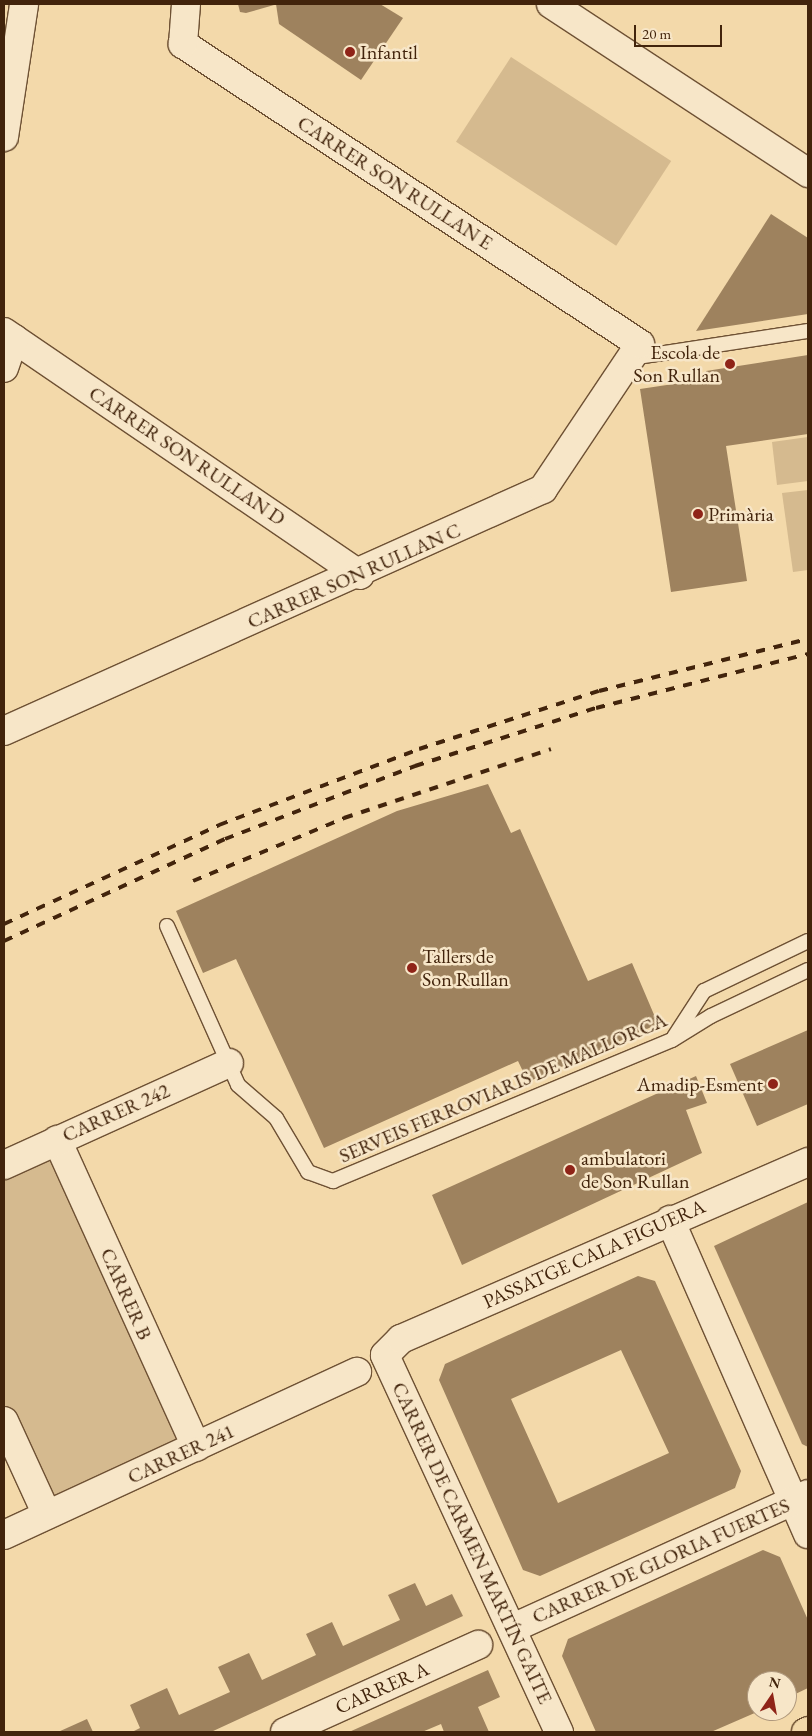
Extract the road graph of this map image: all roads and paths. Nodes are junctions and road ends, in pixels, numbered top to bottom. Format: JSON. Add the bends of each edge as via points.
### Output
{"nodes":[{"id":1,"x":24,"y":4,"type":"edge"},
{"id":2,"x":186,"y":4,"type":"edge"},
{"id":3,"x":551,"y":4,"type":"edge"},
{"id":4,"x":4,"y":137,"type":"edge"},
{"id":5,"x":808,"y":173,"type":"edge"},
{"id":6,"x":808,"y":331,"type":"edge"},
{"id":7,"x":9,"y":335,"type":"edge"},
{"id":8,"x":636,"y":351,"type":"junction"},
{"id":9,"x":4,"y":368,"type":"edge"},
{"id":10,"x":360,"y":575,"type":"junction"},
{"id":11,"x":4,"y":731,"type":"edge"},
{"id":12,"x":167,"y":926,"type":"dead end"},
{"id":13,"x":808,"y":941,"type":"edge"},
{"id":14,"x":808,"y":970,"type":"edge"},
{"id":15,"x":672,"y":1040,"type":"junction"},
{"id":16,"x":228,"y":1063,"type":"junction"},
{"id":17,"x":57,"y":1140,"type":"junction"},
{"id":18,"x":808,"y":1162,"type":"edge"},
{"id":19,"x":4,"y":1165,"type":"edge"},
{"id":20,"x":670,"y":1220,"type":"junction"},
{"id":21,"x":385,"y":1355,"type":"joint"},
{"id":22,"x":357,"y":1372,"type":"dead end"},
{"id":23,"x":4,"y":1421,"type":"edge"},
{"id":24,"x":196,"y":1447,"type":"junction"},
{"id":25,"x":801,"y":1498,"type":"edge"},
{"id":26,"x":47,"y":1515,"type":"junction"},
{"id":27,"x":808,"y":1534,"type":"edge"},
{"id":28,"x":4,"y":1535,"type":"edge"},
{"id":29,"x":513,"y":1628,"type":"junction"},
{"id":30,"x":478,"y":1645,"type":"dead end"},
{"id":31,"x":285,"y":1732,"type":"edge"},
{"id":32,"x":559,"y":1732,"type":"edge"}],
"edges":[{"from":1,"to":4,"type":"street"},
{"from":2,"to":8,"type":"street","name":"CARRER SON RULLAN E","via":[[183,44]]},
{"from":3,"to":5,"type":"street"},
{"from":6,"to":8,"type":"lane"},
{"from":7,"to":9,"type":"street"},
{"from":7,"to":10,"type":"street","name":"CARRER SON RULLAN D"},
{"from":8,"to":10,"type":"street","name":"CARRER SON RULLAN C","via":[[544,489]]},
{"from":10,"to":11,"type":"street","name":"CARRER SON RULLAN C"},
{"from":12,"to":16,"type":"lane","name":"SERVEIS FERROVIARIS DE MALLORCA"},
{"from":13,"to":15,"type":"lane","via":[[704,991]]},
{"from":14,"to":15,"type":"lane","name":"SERVEIS FERROVIARIS DE MALLORCA","via":[[711,1016]]},
{"from":15,"to":16,"type":"lane","name":"SERVEIS FERROVIARIS DE MALLORCA","via":[[356,1176],[333,1181],[308,1172],[276,1118],[244,1092]]},
{"from":16,"to":17,"type":"street","name":"CARRER 242"},
{"from":17,"to":19,"type":"street","name":"CARRER 242"},
{"from":17,"to":24,"type":"street","name":"CARRER B"},
{"from":18,"to":20,"type":"street","name":"PASSATGE CALA FIGUERA"},
{"from":20,"to":21,"type":"street","name":"PASSATGE CALA FIGUERA","via":[[401,1339]]},
{"from":20,"to":25,"type":"street"},
{"from":21,"to":29,"type":"street","name":"CARRER DE CARMEN MARTÍN GAITE"},
{"from":22,"to":24,"type":"street","name":"CARRER 241"},
{"from":23,"to":26,"type":"street"},
{"from":24,"to":26,"type":"street","name":"CARRER 241"},
{"from":25,"to":27,"type":"street"},
{"from":25,"to":29,"type":"street","name":"CARRER DE GLORIA FUERTES"},
{"from":26,"to":28,"type":"street","name":"CARRER 241"},
{"from":29,"to":32,"type":"street","name":"CARRER DE CARMEN MARTÍN GAITE"},
{"from":30,"to":31,"type":"street","name":"CARRER A"}]}
